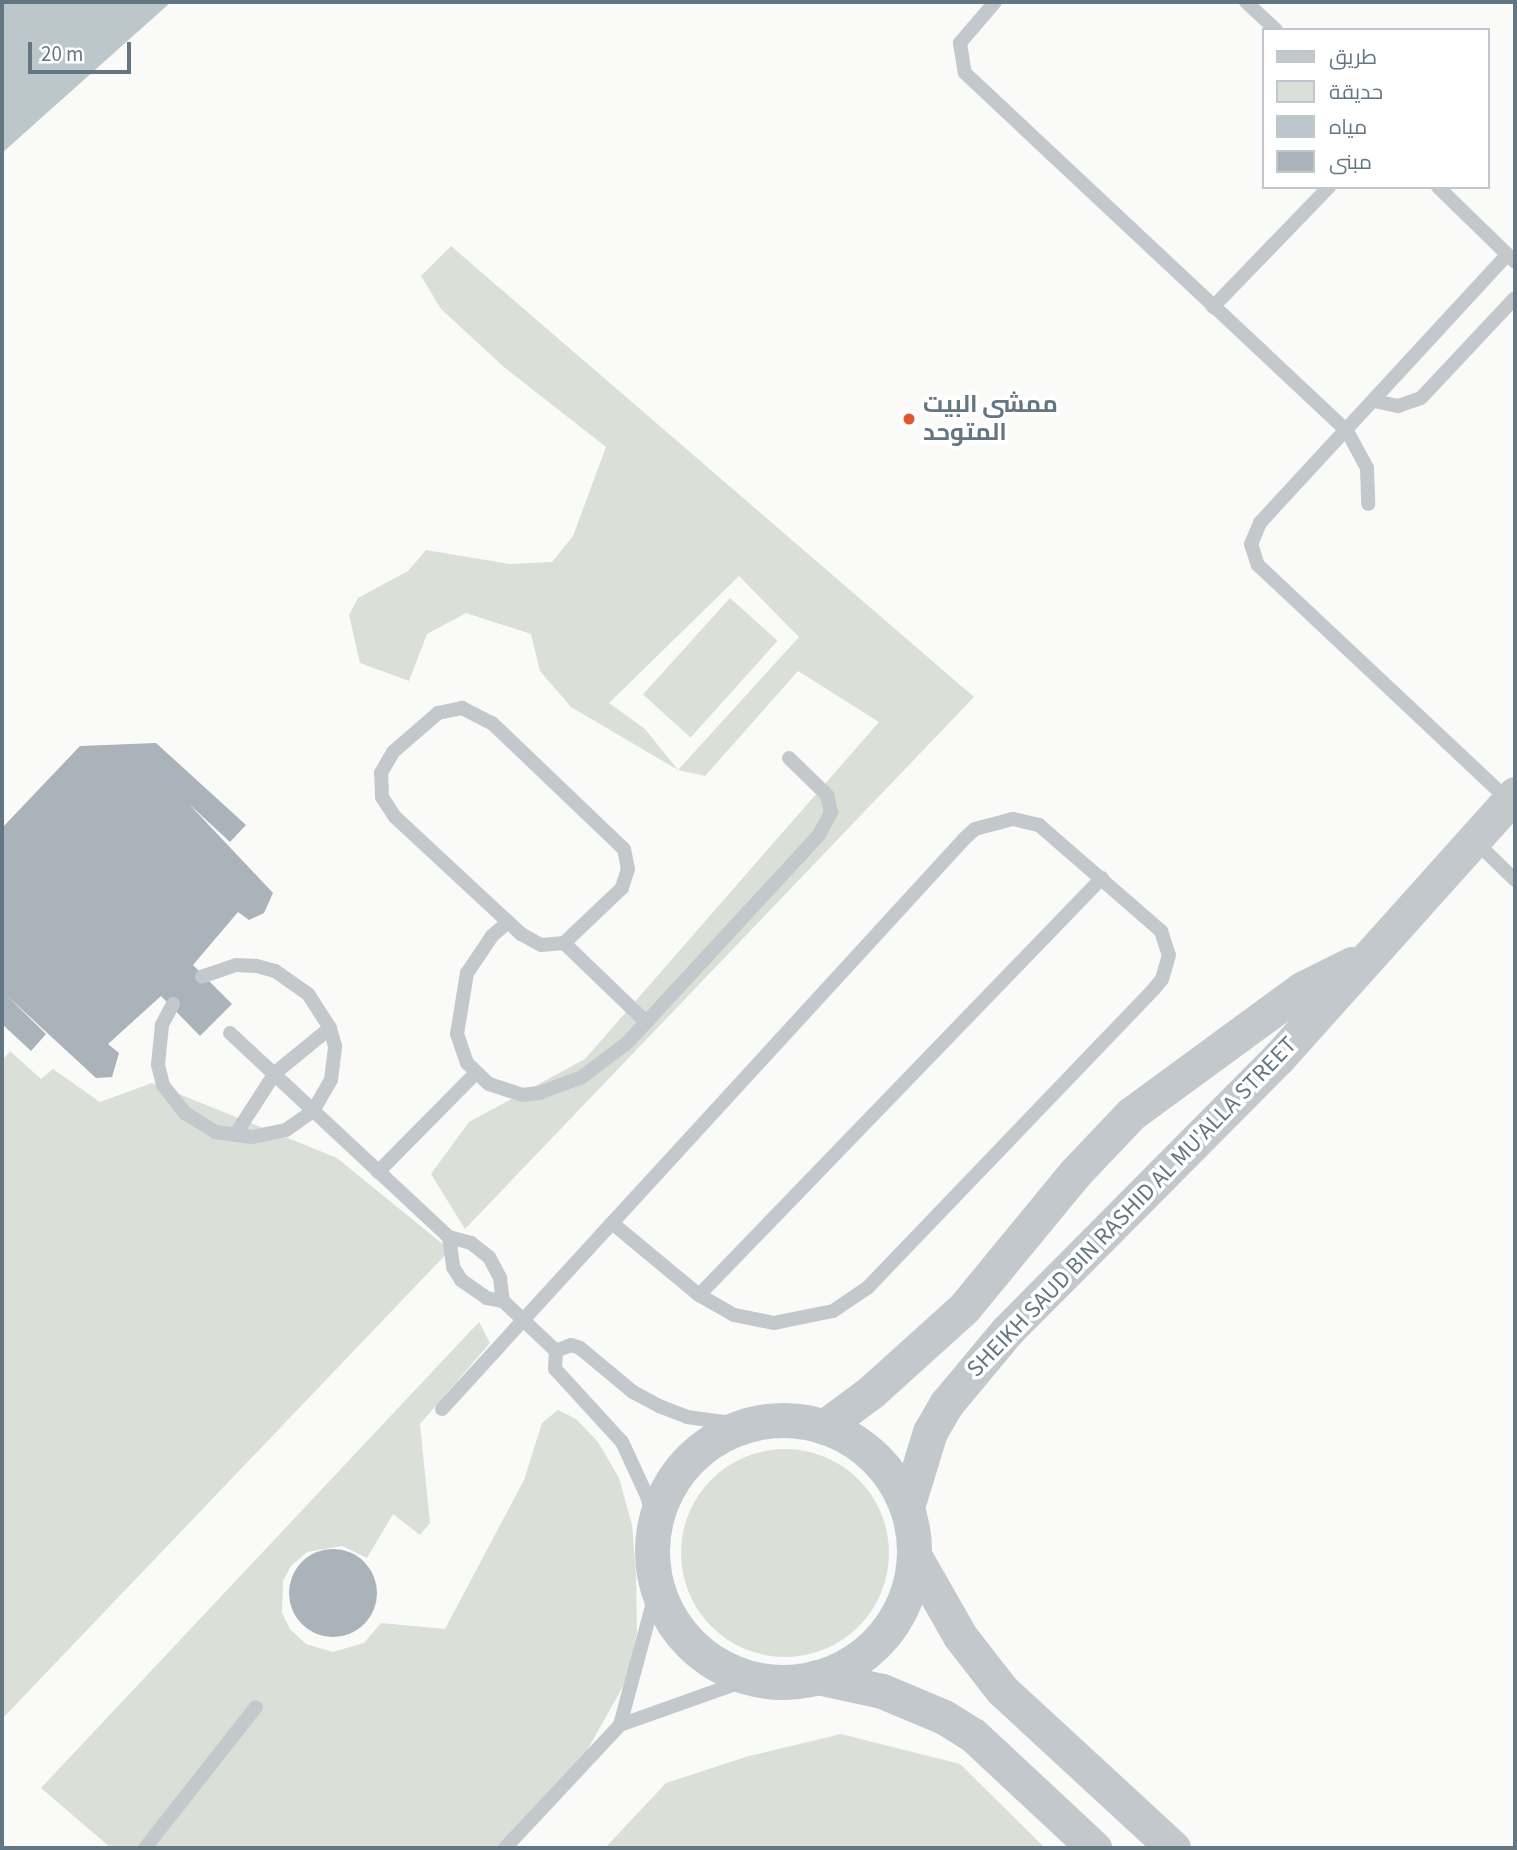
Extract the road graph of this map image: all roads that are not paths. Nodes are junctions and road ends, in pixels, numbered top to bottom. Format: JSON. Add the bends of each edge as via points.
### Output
{"nodes":[{"id":1,"x":995,"y":2,"type":"edge"},
{"id":2,"x":1249,"y":3,"type":"edge"},
{"id":3,"x":1274,"y":28,"type":"edge"},
{"id":4,"x":1327,"y":189,"type":"edge"},
{"id":5,"x":1440,"y":189,"type":"edge"},
{"id":6,"x":1511,"y":259,"type":"edge"},
{"id":7,"x":1515,"y":298,"type":"edge"},
{"id":8,"x":1213,"y":307,"type":"junction"},
{"id":9,"x":1374,"y":401,"type":"junction"},
{"id":10,"x":1347,"y":432,"type":"junction"},
{"id":11,"x":1367,"y":504,"type":"dead end"},
{"id":12,"x":789,"y":758,"type":"dead end"},
{"id":13,"x":1512,"y":798,"type":"edge"},
{"id":14,"x":1474,"y":840,"type":"junction"},
{"id":15,"x":1102,"y":878,"type":"junction"},
{"id":16,"x":1515,"y":880,"type":"edge"},
{"id":17,"x":508,"y":922,"type":"junction"},
{"id":18,"x":564,"y":943,"type":"junction"},
{"id":19,"x":1365,"y":959,"type":"junction"},
{"id":20,"x":202,"y":977,"type":"dead end"},
{"id":21,"x":173,"y":1004,"type":"dead end"},
{"id":22,"x":646,"y":1022,"type":"junction"},
{"id":23,"x":330,"y":1028,"type":"junction"},
{"id":24,"x":230,"y":1032,"type":"dead end"},
{"id":25,"x":275,"y":1073,"type":"junction"},
{"id":26,"x":475,"y":1073,"type":"junction"},
{"id":27,"x":313,"y":1111,"type":"junction"},
{"id":28,"x":234,"y":1135,"type":"junction"},
{"id":29,"x":379,"y":1172,"type":"junction"},
{"id":30,"x":612,"y":1223,"type":"junction"},
{"id":31,"x":449,"y":1237,"type":"junction"},
{"id":32,"x":699,"y":1295,"type":"junction"},
{"id":33,"x":503,"y":1301,"type":"junction"},
{"id":34,"x":523,"y":1320,"type":"junction"},
{"id":35,"x":556,"y":1351,"type":"junction"},
{"id":36,"x":442,"y":1409,"type":"dead end"},
{"id":37,"x":746,"y":1425,"type":"junction"},
{"id":38,"x":824,"y":1427,"type":"junction"},
{"id":39,"x":906,"y":1507,"type":"junction"},
{"id":40,"x":655,"y":1524,"type":"junction"},
{"id":41,"x":915,"y":1557,"type":"junction"},
{"id":42,"x":657,"y":1588,"type":"junction"},
{"id":43,"x":817,"y":1677,"type":"junction"},
{"id":44,"x":752,"y":1678,"type":"junction"},
{"id":45,"x":256,"y":1707,"type":"dead end"},
{"id":46,"x":620,"y":1725,"type":"junction"},
{"id":47,"x":145,"y":1848,"type":"edge"},
{"id":48,"x":505,"y":1848,"type":"edge"},
{"id":49,"x":1094,"y":1848,"type":"edge"},
{"id":50,"x":1172,"y":1848,"type":"edge"}],
"edges":[{"from":1,"to":8,"type":"lane","via":[[960,43],[965,73]]},
{"from":2,"to":3,"type":"lane"},
{"from":4,"to":8,"type":"lane"},
{"from":5,"to":6,"type":"lane"},
{"from":6,"to":9,"type":"lane"},
{"from":7,"to":9,"type":"lane","via":[[1420,398],[1398,406]]},
{"from":8,"to":10,"type":"lane"},
{"from":9,"to":10,"type":"lane"},
{"from":10,"to":11,"type":"lane","via":[[1367,468]]},
{"from":10,"to":13,"type":"lane","via":[[1260,523],[1251,544],[1253,555],[1266,573]]},
{"from":12,"to":22,"type":"lane","via":[[827,795],[829,821]]},
{"from":13,"to":14,"type":"street","name":"SHEIKH SAUD BIN RASHID AL MU'ALLA STREET"},
{"from":14,"to":16,"type":"lane"},
{"from":14,"to":19,"type":"street","name":"SHEIKH SAUD BIN RASHID AL MU'ALLA STREET"},
{"from":15,"to":30,"type":"lane","via":[[1051,833],[1027,820],[1000,820],[975,830]]},
{"from":15,"to":32,"type":"lane"},
{"from":15,"to":32,"type":"lane","via":[[1161,931],[1169,955],[1162,979],[867,1288],[833,1311],[784,1322],[734,1315]]},
{"from":17,"to":18,"type":"lane","via":[[541,945]]},
{"from":17,"to":18,"type":"lane","via":[[396,817],[382,797],[386,762],[428,720],[450,709],[474,711],[492,723],[624,849],[628,869],[622,888]]},
{"from":17,"to":26,"type":"lane","via":[[478,954],[461,994],[457,1034]]},
{"from":18,"to":22,"type":"lane"},
{"from":19,"to":38,"type":"street","name":"SHEIKH SAUD BIN RASHID AL MU'ALLA STREET","via":[[1302,989],[1130,1114],[964,1308],[871,1392]]},
{"from":19,"to":39,"type":"street","name":"SHEIKH SAUD BIN RASHID AL MU'ALLA STREET","via":[[1279,1057],[989,1351],[930,1432]]},
{"from":20,"to":23,"type":"lane","via":[[236,965],[275,971],[308,994]]},
{"from":21,"to":28,"type":"lane","via":[[158,1045],[163,1084],[185,1113],[216,1132]]},
{"from":22,"to":26,"type":"lane","via":[[607,1061],[539,1093],[505,1091]]},
{"from":23,"to":25,"type":"lane"},
{"from":23,"to":27,"type":"lane","via":[[333,1072]]},
{"from":24,"to":25,"type":"lane"},
{"from":25,"to":27,"type":"lane"},
{"from":25,"to":28,"type":"lane"},
{"from":26,"to":29,"type":"lane"},
{"from":27,"to":28,"type":"lane","via":[[269,1136]]},
{"from":27,"to":29,"type":"lane"},
{"from":29,"to":31,"type":"lane"},
{"from":30,"to":32,"type":"lane"},
{"from":30,"to":34,"type":"lane"},
{"from":31,"to":33,"type":"lane","via":[[471,1243],[489,1257],[500,1278]]},
{"from":31,"to":33,"type":"lane","via":[[451,1260],[461,1280],[487,1298]]},
{"from":33,"to":34,"type":"lane"},
{"from":34,"to":35,"type":"lane"},
{"from":34,"to":36,"type":"lane"},
{"from":35,"to":37,"type":"lane","via":[[572,1345],[580,1348],[633,1392],[668,1410],[716,1423]]},
{"from":35,"to":40,"type":"lane","via":[[555,1369],[622,1442]]},
{"from":37,"to":38,"type":"street","via":[[784,1421]]},
{"from":37,"to":40,"type":"street","via":[[703,1447],[686,1463],[661,1502]]},
{"from":38,"to":39,"type":"street","via":[[873,1456],[898,1488]]},
{"from":39,"to":41,"type":"street"},
{"from":40,"to":42,"type":"street","via":[[652,1545]]},
{"from":41,"to":43,"type":"street","via":[[903,1605],[890,1628],[847,1665]]},
{"from":41,"to":50,"type":"street","via":[[960,1636],[1002,1690]]},
{"from":42,"to":44,"type":"street","via":[[679,1630],[695,1647],[722,1666]]},
{"from":42,"to":46,"type":"lane"},
{"from":43,"to":44,"type":"street","via":[[785,1681]]},
{"from":43,"to":49,"type":"street","via":[[882,1691],[944,1717],[973,1735]]},
{"from":44,"to":46,"type":"lane"},
{"from":45,"to":47,"type":"lane"},
{"from":46,"to":48,"type":"lane"}]}
